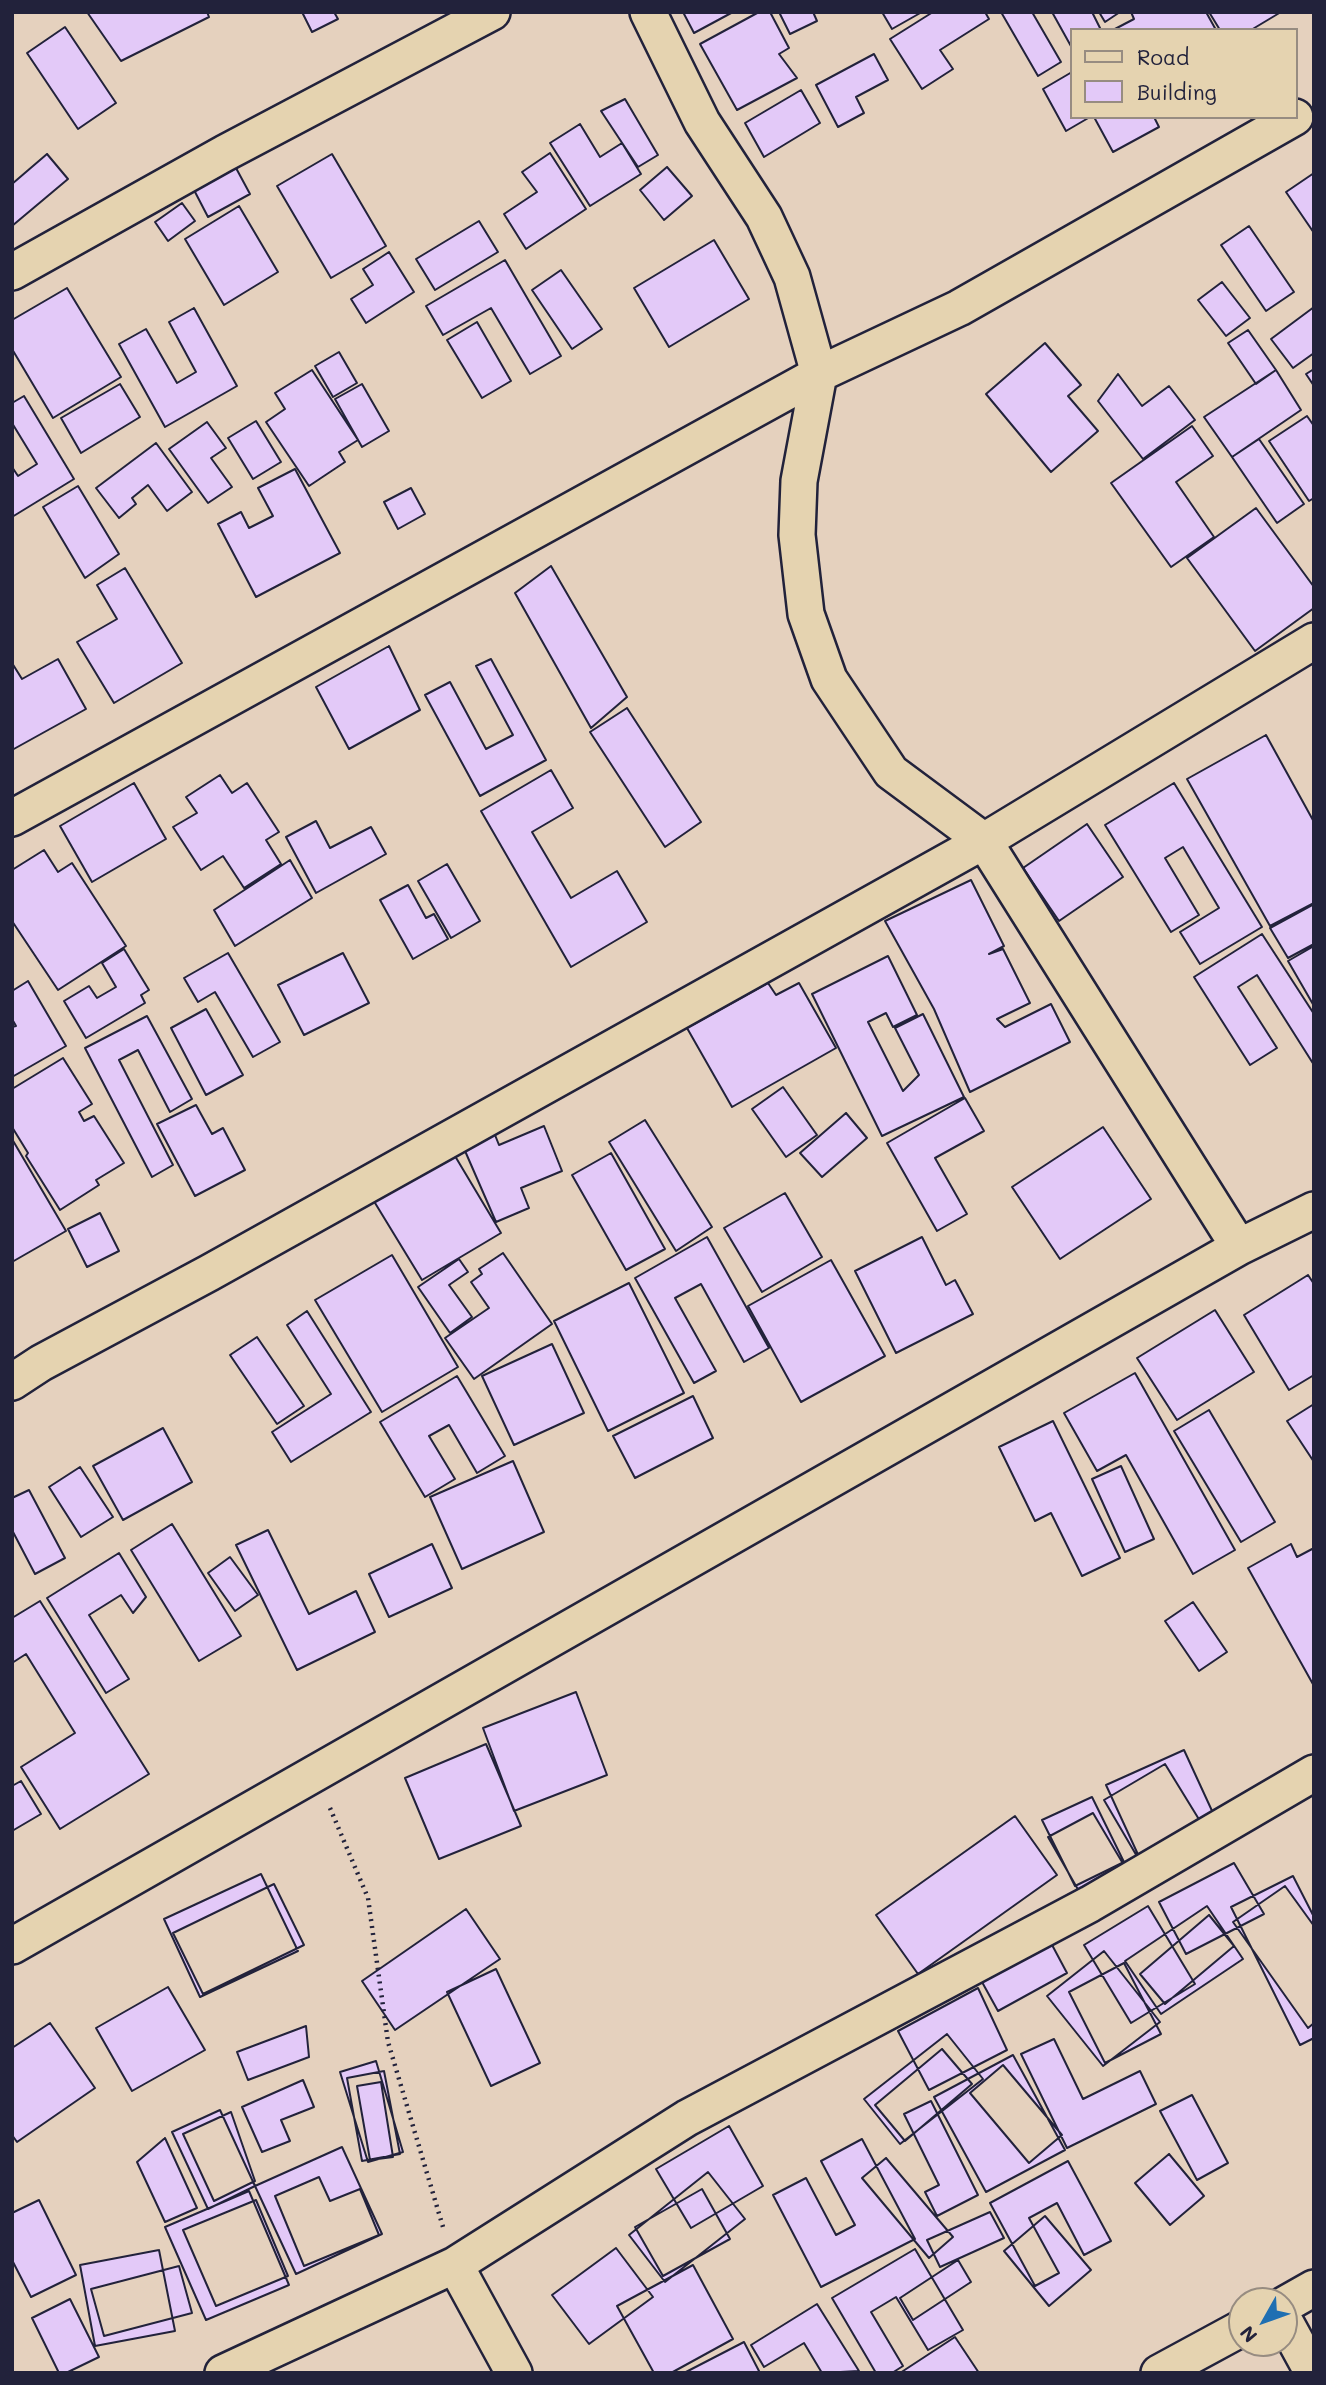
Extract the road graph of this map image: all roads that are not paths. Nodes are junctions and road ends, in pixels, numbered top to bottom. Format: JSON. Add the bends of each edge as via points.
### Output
{"nodes":[{"id":1,"x":492,"y":12,"type":"edge"},
{"id":2,"x":648,"y":12,"type":"edge"},
{"id":3,"x":1314,"y":107,"type":"edge"},
{"id":4,"x":1298,"y":116,"type":"edge"},
{"id":5,"x":1292,"y":119,"type":"edge"},
{"id":6,"x":12,"y":272,"type":"edge"},
{"id":7,"x":819,"y":374,"type":"junction"},
{"id":8,"x":1314,"y":641,"type":"edge"},
{"id":9,"x":12,"y":818,"type":"edge"},
{"id":10,"x":984,"y":841,"type":"junction"},
{"id":11,"x":1314,"y":1210,"type":"edge"},
{"id":12,"x":1239,"y":1247,"type":"junction"},
{"id":13,"x":12,"y":1382,"type":"edge"},
{"id":14,"x":1314,"y":1773,"type":"edge"},
{"id":15,"x":16,"y":1936,"type":"edge"},
{"id":16,"x":455,"y":2265,"type":"junction"},
{"id":17,"x":1314,"y":2288,"type":"edge"},
{"id":18,"x":1298,"y":2297,"type":"edge"},
{"id":19,"x":1228,"y":2336,"type":"edge"},
{"id":20,"x":1298,"y":2346,"type":"edge"},
{"id":21,"x":223,"y":2373,"type":"edge"},
{"id":22,"x":514,"y":2373,"type":"edge"},
{"id":23,"x":1159,"y":2373,"type":"edge"},
{"id":24,"x":1313,"y":2373,"type":"edge"}],
"edges":[{"from":1,"to":6,"type":"street"},
{"from":2,"to":7,"type":"street","via":[[702,122],[764,217],[792,277]]},
{"from":3,"to":4,"type":"street"},
{"from":5,"to":7,"type":"street","via":[[959,308]]},
{"from":7,"to":9,"type":"street"},
{"from":7,"to":10,"type":"street","via":[[797,508],[806,614],[829,680],[891,772]]},
{"from":8,"to":10,"type":"street"},
{"from":10,"to":12,"type":"street"},
{"from":10,"to":13,"type":"street"},
{"from":11,"to":12,"type":"street"},
{"from":12,"to":15,"type":"street","via":[[317,1775]]},
{"from":14,"to":16,"type":"street","via":[[1090,1904],[687,2118]]},
{"from":16,"to":21,"type":"street"},
{"from":16,"to":22,"type":"street"},
{"from":17,"to":18,"type":"street"},
{"from":19,"to":23,"type":"street"},
{"from":20,"to":24,"type":"street"}]}
